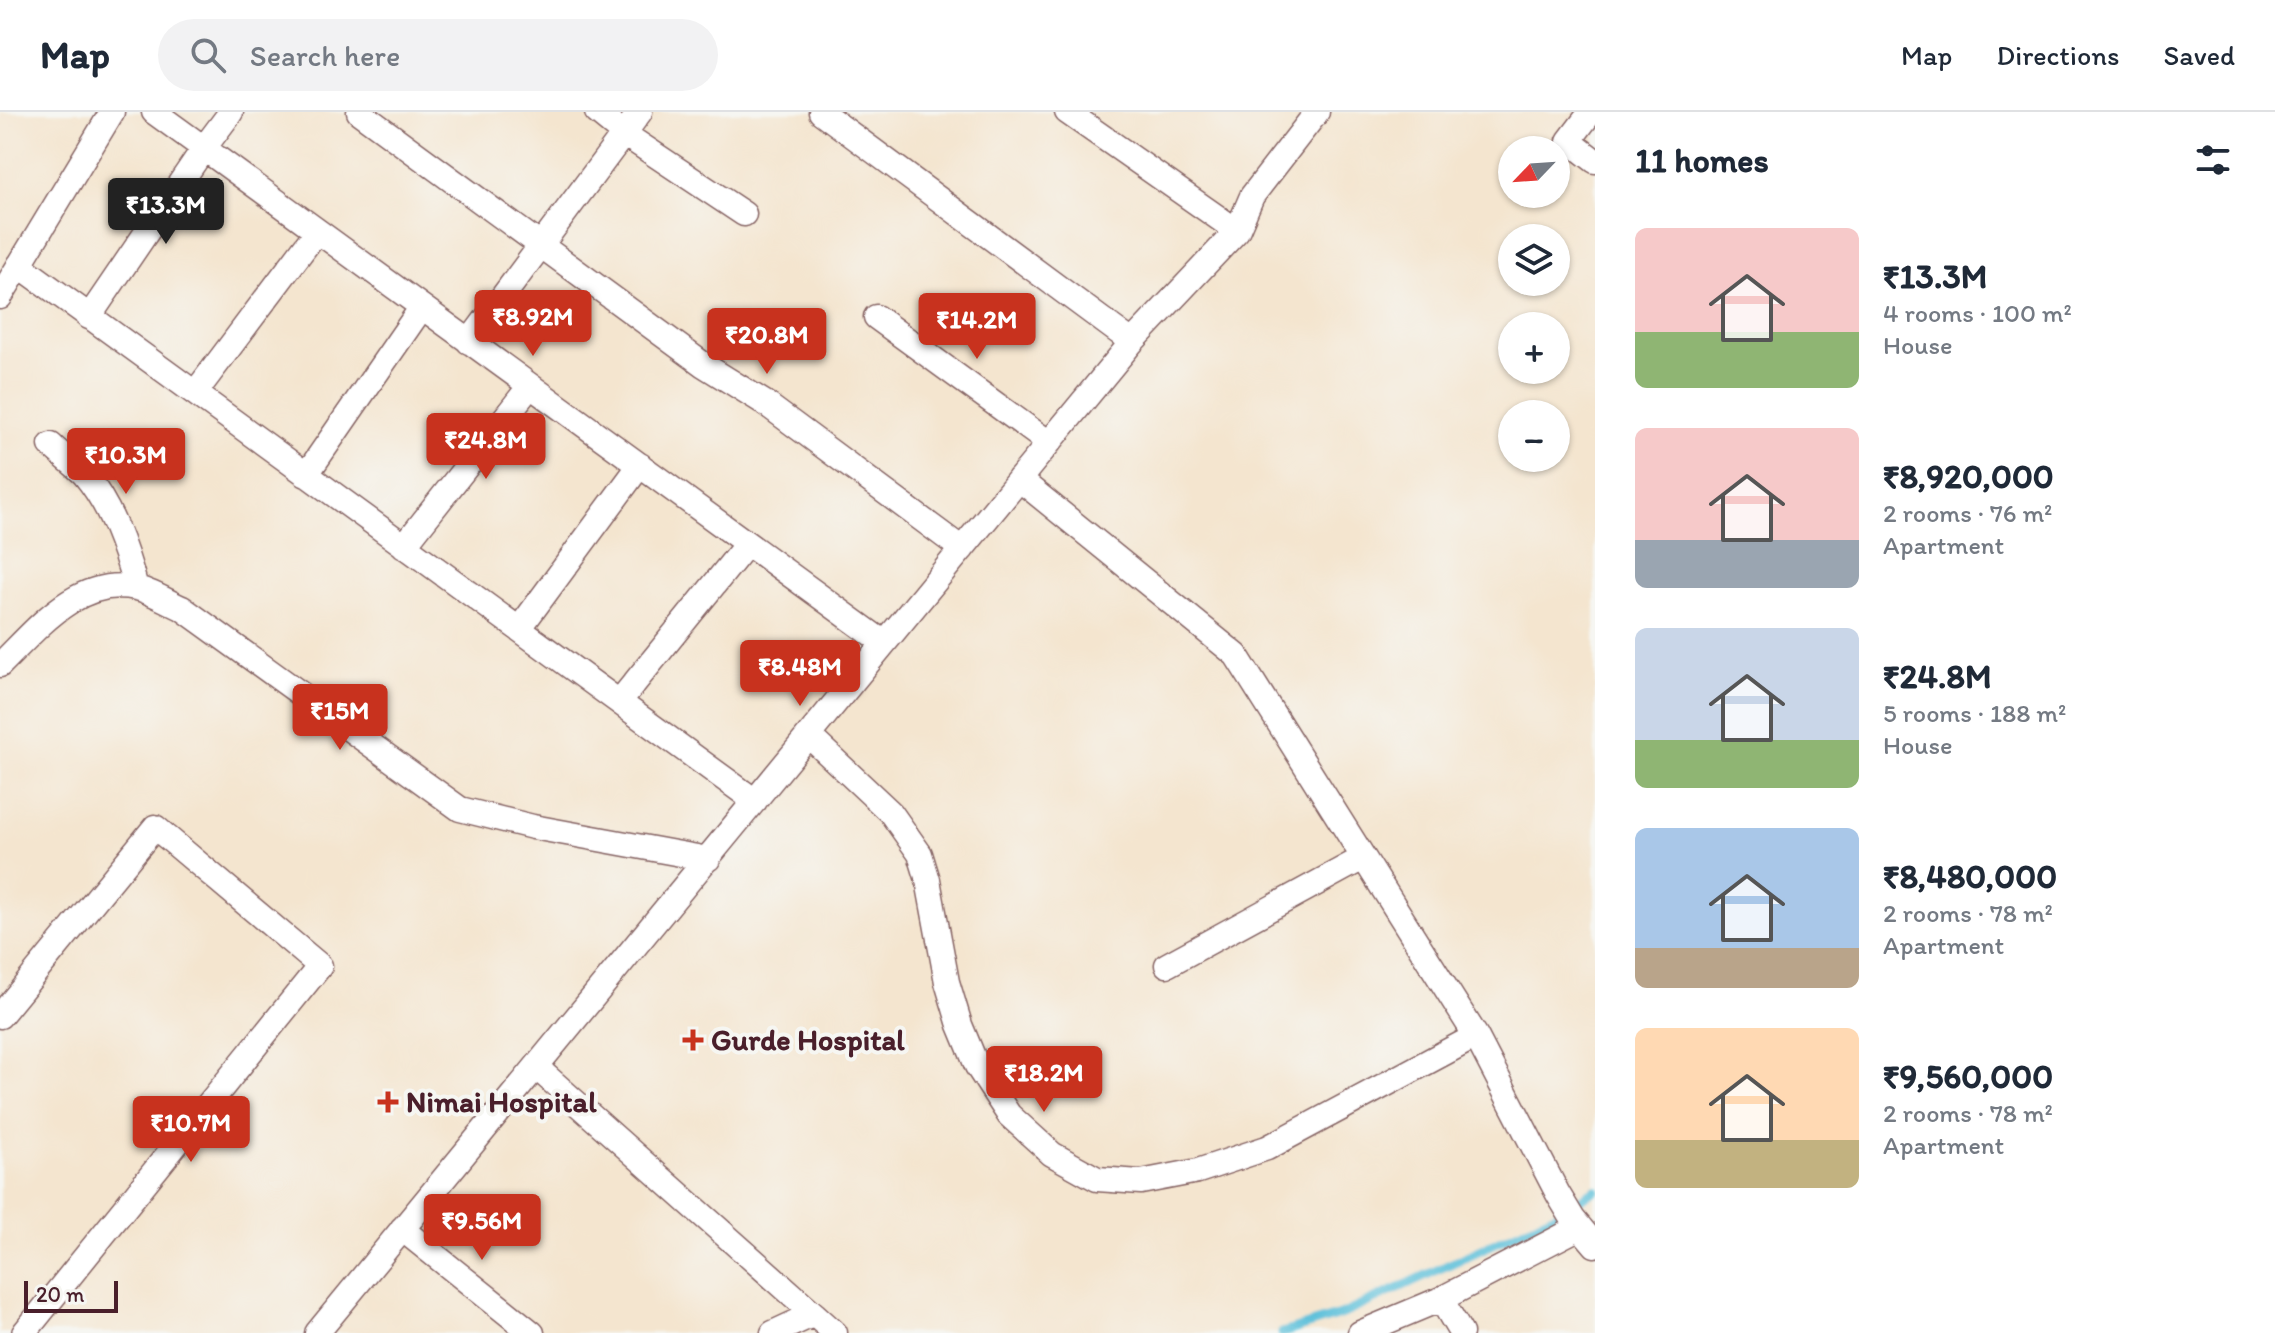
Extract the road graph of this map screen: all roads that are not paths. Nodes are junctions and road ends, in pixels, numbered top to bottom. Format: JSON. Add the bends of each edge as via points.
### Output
{"nodes":[{"id":1,"x":112,"y":112,"type":"edge"},
{"id":2,"x":154,"y":112,"type":"edge"},
{"id":3,"x":231,"y":112,"type":"edge"},
{"id":4,"x":359,"y":112,"type":"edge"},
{"id":5,"x":597,"y":112,"type":"edge"},
{"id":6,"x":640,"y":112,"type":"edge"},
{"id":7,"x":821,"y":112,"type":"edge"},
{"id":8,"x":1067,"y":112,"type":"edge"},
{"id":9,"x":1591,"y":112,"type":"edge"},
{"id":10,"x":1313,"y":113,"type":"edge"},
{"id":11,"x":624,"y":134,"type":"junction"},
{"id":12,"x":204,"y":148,"type":"junction"},
{"id":13,"x":1595,"y":161,"type":"edge"},
{"id":14,"x":744,"y":214,"type":"dead end"},
{"id":15,"x":317,"y":231,"type":"junction"},
{"id":16,"x":1237,"y":231,"type":"junction"},
{"id":17,"x":541,"y":245,"type":"junction"},
{"id":18,"x":19,"y":265,"type":"junction"},
{"id":19,"x":0,"y":297,"type":"edge"},
{"id":20,"x":422,"y":307,"type":"junction"},
{"id":21,"x":89,"y":317,"type":"junction"},
{"id":22,"x":876,"y":317,"type":"dead end"},
{"id":23,"x":469,"y":342,"type":"junction"},
{"id":24,"x":1132,"y":342,"type":"junction"},
{"id":25,"x":530,"y":386,"type":"junction"},
{"id":26,"x":195,"y":393,"type":"junction"},
{"id":27,"x":1049,"y":443,"type":"junction"},
{"id":28,"x":51,"y":445,"type":"dead end"},
{"id":29,"x":640,"y":465,"type":"junction"},
{"id":30,"x":306,"y":475,"type":"junction"},
{"id":31,"x":1019,"y":479,"type":"junction"},
{"id":32,"x":747,"y":544,"type":"junction"},
{"id":33,"x":404,"y":546,"type":"junction"},
{"id":34,"x":962,"y":549,"type":"junction"},
{"id":35,"x":136,"y":588,"type":"junction"},
{"id":36,"x":519,"y":629,"type":"junction"},
{"id":37,"x":884,"y":643,"type":"junction"},
{"id":38,"x":0,"y":665,"type":"edge"},
{"id":39,"x":619,"y":702,"type":"junction"},
{"id":40,"x":809,"y":736,"type":"junction"},
{"id":41,"x":755,"y":801,"type":"junction"},
{"id":42,"x":1363,"y":858,"type":"junction"},
{"id":43,"x":708,"y":859,"type":"junction"},
{"id":44,"x":1167,"y":965,"type":"dead end"},
{"id":45,"x":0,"y":1016,"type":"edge"},
{"id":46,"x":1476,"y":1036,"type":"junction"},
{"id":47,"x":536,"y":1067,"type":"junction"},
{"id":48,"x":402,"y":1229,"type":"junction"},
{"id":49,"x":1583,"y":1230,"type":"edge"},
{"id":50,"x":1441,"y":1299,"type":"junction"},
{"id":51,"x":814,"y":1314,"type":"junction"},
{"id":52,"x":24,"y":1333,"type":"edge"},
{"id":53,"x":317,"y":1333,"type":"edge"},
{"id":54,"x":532,"y":1333,"type":"edge"},
{"id":55,"x":773,"y":1333,"type":"edge"},
{"id":56,"x":835,"y":1333,"type":"edge"},
{"id":57,"x":1360,"y":1333,"type":"edge"},
{"id":58,"x":1461,"y":1333,"type":"edge"}],
"edges":[{"from":1,"to":18,"type":"street"},
{"from":2,"to":12,"type":"street"},
{"from":3,"to":12,"type":"street"},
{"from":4,"to":17,"type":"street"},
{"from":5,"to":11,"type":"street"},
{"from":6,"to":11,"type":"street"},
{"from":7,"to":24,"type":"street"},
{"from":8,"to":16,"type":"street"},
{"from":9,"to":13,"type":"street","via":[[1569,141]]},
{"from":10,"to":16,"type":"street","via":[[1252,196]]},
{"from":11,"to":14,"type":"street"},
{"from":11,"to":17,"type":"street"},
{"from":12,"to":15,"type":"street"},
{"from":12,"to":21,"type":"street"},
{"from":15,"to":20,"type":"street"},
{"from":15,"to":26,"type":"street"},
{"from":16,"to":24,"type":"street"},
{"from":17,"to":23,"type":"street"},
{"from":17,"to":34,"type":"street"},
{"from":18,"to":19,"type":"street"},
{"from":18,"to":21,"type":"street"},
{"from":20,"to":23,"type":"street"},
{"from":20,"to":30,"type":"street"},
{"from":21,"to":26,"type":"street"},
{"from":22,"to":27,"type":"street"},
{"from":23,"to":25,"type":"street"},
{"from":24,"to":27,"type":"street"},
{"from":25,"to":29,"type":"street"},
{"from":25,"to":33,"type":"street"},
{"from":26,"to":30,"type":"street"},
{"from":27,"to":31,"type":"street"},
{"from":28,"to":35,"type":"street","via":[[84,474],[105,506]]},
{"from":29,"to":32,"type":"street"},
{"from":29,"to":36,"type":"street"},
{"from":30,"to":33,"type":"street"},
{"from":31,"to":34,"type":"street"},
{"from":31,"to":42,"type":"street","via":[[1236,655]]},
{"from":32,"to":37,"type":"street"},
{"from":32,"to":39,"type":"street"},
{"from":33,"to":36,"type":"street"},
{"from":34,"to":37,"type":"street"},
{"from":35,"to":38,"type":"street","via":[[99,588],[64,603]]},
{"from":35,"to":43,"type":"street","via":[[182,608],[460,809]]},
{"from":36,"to":39,"type":"street"},
{"from":37,"to":40,"type":"street"},
{"from":39,"to":41,"type":"street"},
{"from":40,"to":41,"type":"street"},
{"from":40,"to":46,"type":"street","via":[[891,813],[920,854],[947,982],[977,1066],[1009,1115],[1052,1154],[1097,1179],[1141,1182],[1198,1171],[1267,1148]]},
{"from":41,"to":43,"type":"street"},
{"from":42,"to":44,"type":"street"},
{"from":42,"to":46,"type":"street"},
{"from":43,"to":47,"type":"street"},
{"from":45,"to":52,"type":"street","via":[[155,827],[320,966]]},
{"from":46,"to":49,"type":"street","via":[[1558,1194]]},
{"from":47,"to":48,"type":"street"},
{"from":47,"to":51,"type":"street"},
{"from":48,"to":53,"type":"street"},
{"from":48,"to":54,"type":"street"},
{"from":49,"to":50,"type":"street"},
{"from":50,"to":57,"type":"street"},
{"from":50,"to":58,"type":"street"},
{"from":51,"to":55,"type":"street"},
{"from":51,"to":56,"type":"street"}]}
